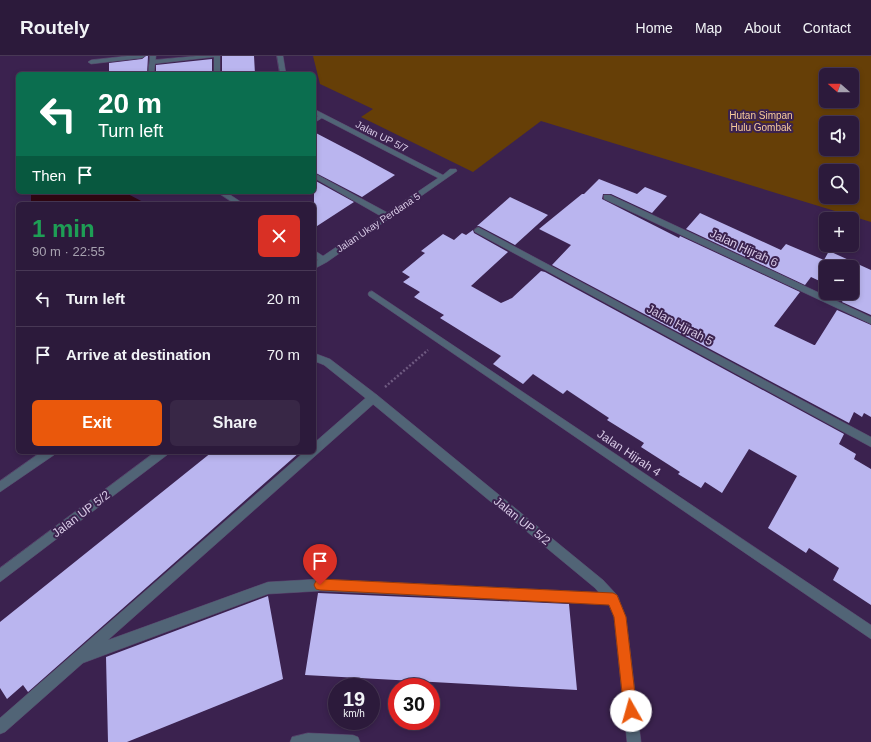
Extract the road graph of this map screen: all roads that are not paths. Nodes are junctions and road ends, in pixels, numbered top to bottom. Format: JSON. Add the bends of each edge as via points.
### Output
{"nodes":[{"id":1,"x":142,"y":56,"type":"edge"},
{"id":2,"x":213,"y":56,"type":"edge"},
{"id":3,"x":217,"y":56,"type":"edge"},
{"id":4,"x":280,"y":56,"type":"edge"},
{"id":5,"x":153,"y":59,"type":"edge"},
{"id":6,"x":91,"y":62,"type":"dead end"},
{"id":7,"x":151,"y":72,"type":"edge"},
{"id":8,"x":217,"y":72,"type":"edge"},
{"id":9,"x":283,"y":72,"type":"edge"},
{"id":10,"x":316,"y":112,"type":"edge"},
{"id":11,"x":322,"y":116,"type":"junction"},
{"id":12,"x":316,"y":120,"type":"edge"},
{"id":13,"x":454,"y":170,"type":"dead end"},
{"id":14,"x":316,"y":176,"type":"edge"},
{"id":15,"x":443,"y":178,"type":"junction"},
{"id":16,"x":224,"y":194,"type":"edge"},
{"id":17,"x":607,"y":197,"type":"dead end"},
{"id":18,"x":237,"y":202,"type":"edge"},
{"id":19,"x":387,"y":216,"type":"junction"},
{"id":20,"x":478,"y":230,"type":"dead end"},
{"id":21,"x":316,"y":254,"type":"edge"},
{"id":22,"x":324,"y":260,"type":"junction"},
{"id":23,"x":316,"y":265,"type":"edge"},
{"id":24,"x":372,"y":294,"type":"dead end"},
{"id":25,"x":871,"y":321,"type":"edge"},
{"id":26,"x":316,"y":358,"type":"edge"},
{"id":27,"x":373,"y":398,"type":"junction"},
{"id":28,"x":871,"y":442,"type":"edge"},
{"id":29,"x":316,"y":448,"type":"edge"},
{"id":30,"x":47,"y":454,"type":"edge"},
{"id":31,"x":160,"y":454,"type":"edge"},
{"id":32,"x":310,"y":454,"type":"edge"},
{"id":33,"x":0,"y":487,"type":"edge"},
{"id":34,"x":0,"y":576,"type":"edge"},
{"id":35,"x":613,"y":599,"type":"junction"},
{"id":36,"x":871,"y":633,"type":"edge"},
{"id":37,"x":78,"y":658,"type":"junction"},
{"id":38,"x":0,"y":727,"type":"edge"},
{"id":39,"x":297,"y":742,"type":"edge"},
{"id":40,"x":353,"y":742,"type":"edge"},
{"id":41,"x":634,"y":742,"type":"edge"}],
"edges":[{"from":1,"to":6,"type":"street"},
{"from":2,"to":5,"type":"street"},
{"from":3,"to":8,"type":"street"},
{"from":4,"to":9,"type":"street"},
{"from":5,"to":7,"type":"street"},
{"from":10,"to":11,"type":"street","name":"Jalan UP 5/7"},
{"from":11,"to":12,"type":"street"},
{"from":11,"to":15,"type":"street","name":"Jalan UP 5/7"},
{"from":13,"to":15,"type":"street","name":"Jalan Ukay Perdana 5"},
{"from":14,"to":19,"type":"street"},
{"from":15,"to":19,"type":"street","name":"Jalan Ukay Perdana 5"},
{"from":16,"to":18,"type":"street"},
{"from":17,"to":25,"type":"street","name":"Jalan Hijrah 6"},
{"from":19,"to":22,"type":"street","name":"Jalan Ukay Perdana 5"},
{"from":20,"to":28,"type":"street","name":"Jalan Hijrah 5"},
{"from":21,"to":22,"type":"street"},
{"from":22,"to":23,"type":"street","name":"Jalan Ukay Perdana 5"},
{"from":24,"to":36,"type":"street","name":"Jalan Hijrah 4"},
{"from":26,"to":27,"type":"street","name":"Jalan UP 5/2","via":[[327,362]]},
{"from":27,"to":29,"type":"street"},
{"from":27,"to":35,"type":"street","name":"Jalan UP 5/2","via":[[599,584]]},
{"from":30,"to":33,"type":"street"},
{"from":31,"to":34,"type":"street","name":"Jalan UP 5/2"},
{"from":32,"to":37,"type":"street"},
{"from":35,"to":37,"type":"street","via":[[320,585],[268,588]]},
{"from":35,"to":41,"type":"street","name":"Jalan UP 5/2","via":[[620,617]]},
{"from":37,"to":38,"type":"street"},
{"from":39,"to":40,"type":"street"}]}
